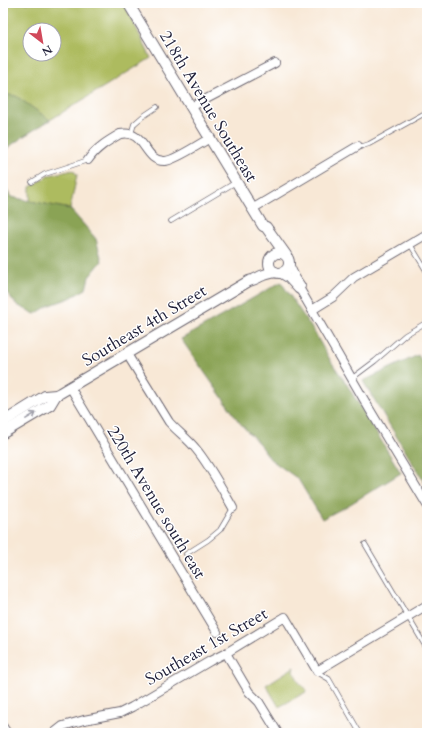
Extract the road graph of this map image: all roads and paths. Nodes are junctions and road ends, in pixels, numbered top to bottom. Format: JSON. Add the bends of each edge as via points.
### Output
{"nodes":[{"id":1,"x":128,"y":3,"type":"edge"},
{"id":2,"x":275,"y":63,"type":"dead end"},
{"id":3,"x":157,"y":107,"type":"dead end"},
{"id":4,"x":191,"y":107,"type":"junction"},
{"id":5,"x":427,"y":112,"type":"edge"},
{"id":6,"x":131,"y":134,"type":"junction"},
{"id":7,"x":210,"y":138,"type":"junction"},
{"id":8,"x":358,"y":146,"type":"joint"},
{"id":9,"x":88,"y":160,"type":"joint"},
{"id":10,"x":236,"y":181,"type":"junction"},
{"id":11,"x":32,"y":182,"type":"dead end"},
{"id":12,"x":252,"y":209,"type":"junction"},
{"id":13,"x":171,"y":221,"type":"dead end"},
{"id":14,"x":263,"y":226,"type":"junction"},
{"id":15,"x":427,"y":234,"type":"edge"},
{"id":16,"x":410,"y":244,"type":"junction"},
{"id":17,"x":270,"y":259,"type":"junction"},
{"id":18,"x":288,"y":259,"type":"junction"},
{"id":19,"x":427,"y":272,"type":"edge"},
{"id":20,"x":278,"y":273,"type":"junction"},
{"id":21,"x":249,"y":281,"type":"junction"},
{"id":22,"x":301,"y":291,"type":"junction"},
{"id":23,"x":312,"y":310,"type":"junction"},
{"id":24,"x":427,"y":322,"type":"edge"},
{"id":25,"x":127,"y":354,"type":"junction"},
{"id":26,"x":351,"y":379,"type":"junction"},
{"id":27,"x":70,"y":387,"type":"junction"},
{"id":28,"x":56,"y":395,"type":"junction"},
{"id":29,"x":3,"y":422,"type":"edge"},
{"id":30,"x":3,"y":433,"type":"edge"},
{"id":31,"x":427,"y":505,"type":"edge"},
{"id":32,"x":233,"y":508,"type":"joint"},
{"id":33,"x":365,"y":544,"type":"dead end"},
{"id":34,"x":186,"y":554,"type":"dead end"},
{"id":35,"x":427,"y":605,"type":"edge"},
{"id":36,"x":408,"y":616,"type":"junction"},
{"id":37,"x":217,"y":632,"type":"dead end"},
{"id":38,"x":427,"y":649,"type":"edge"},
{"id":39,"x":226,"y":653,"type":"junction"},
{"id":40,"x":317,"y":672,"type":"junction"},
{"id":41,"x":3,"y":727,"type":"edge"},
{"id":42,"x":7,"y":733,"type":"edge"},
{"id":43,"x":54,"y":733,"type":"edge"},
{"id":44,"x":278,"y":733,"type":"edge"},
{"id":45,"x":360,"y":733,"type":"edge"}],
"edges":[{"from":1,"to":4,"type":"street","name":"218th Avenue Southeast"},
{"from":2,"to":4,"type":"street"},
{"from":3,"to":6,"type":"lane","via":[[134,124]]},
{"from":4,"to":7,"type":"street","name":"218th Avenue Southeast"},
{"from":5,"to":8,"type":"lane","via":[[372,143]]},
{"from":6,"to":7,"type":"street","via":[[139,138],[152,156],[166,161]]},
{"from":6,"to":9,"type":"street","via":[[115,138],[92,153]]},
{"from":7,"to":10,"type":"street","name":"218th Avenue Southeast"},
{"from":8,"to":12,"type":"street"},
{"from":9,"to":11,"type":"lane","via":[[45,174]]},
{"from":10,"to":12,"type":"street","name":"218th Avenue Southeast"},
{"from":10,"to":13,"type":"lane"},
{"from":12,"to":14,"type":"street","name":"218th Avenue Southeast"},
{"from":14,"to":17,"type":"street","name":"218th Avenue Southeast","via":[[270,244]]},
{"from":14,"to":18,"type":"street","name":"218th Avenue Southeast"},
{"from":15,"to":16,"type":"street"},
{"from":16,"to":19,"type":"lane"},
{"from":16,"to":23,"type":"street","via":[[354,277],[333,297]]},
{"from":17,"to":18,"type":"street","via":[[280,253]]},
{"from":17,"to":20,"type":"street","via":[[270,267]]},
{"from":17,"to":21,"type":"street","name":"Southeast 4th Street","via":[[250,277]]},
{"from":18,"to":20,"type":"street","via":[[286,271]]},
{"from":18,"to":22,"type":"street","name":"218th Avenue Southeast","via":[[302,287]]},
{"from":20,"to":21,"type":"street","name":"Southeast 4th Street","via":[[269,273]]},
{"from":20,"to":22,"type":"street","name":"218th Avenue Southeast","via":[[288,278]]},
{"from":21,"to":25,"type":"street","name":"Southeast 4th Street"},
{"from":22,"to":23,"type":"street","name":"218th Avenue Southeast"},
{"from":23,"to":26,"type":"street","name":"218th Avenue Southeast"},
{"from":24,"to":26,"type":"lane","via":[[405,335]]},
{"from":25,"to":27,"type":"street","name":"Southeast 4th Street"},
{"from":25,"to":32,"type":"street","via":[[169,422],[201,455]]},
{"from":26,"to":31,"type":"street","name":"218th Avenue Southeast"},
{"from":27,"to":28,"type":"street","name":"Southeast 4th Street"},
{"from":27,"to":37,"type":"street","name":"220th Avenue south east"},
{"from":28,"to":29,"type":"street","name":"Southeast 4th Street","via":[[45,396]]},
{"from":30,"to":28,"type":"street","name":"Southeast 4th Street","one_way":true,"via":[[50,405]]},
{"from":32,"to":34,"type":"lane","via":[[220,530]]},
{"from":33,"to":36,"type":"lane"},
{"from":35,"to":36,"type":"street"},
{"from":36,"to":38,"type":"lane"},
{"from":36,"to":40,"type":"street"},
{"from":39,"to":40,"type":"street","name":"Southeast 1st Street","via":[[284,618]]},
{"from":39,"to":43,"type":"street","name":"Southeast 1st Street","via":[[120,713],[64,726]]},
{"from":39,"to":44,"type":"street","via":[[248,692],[259,702]]},
{"from":40,"to":45,"type":"lane","via":[[329,679]]},
{"from":41,"to":42,"type":"street"}]}
